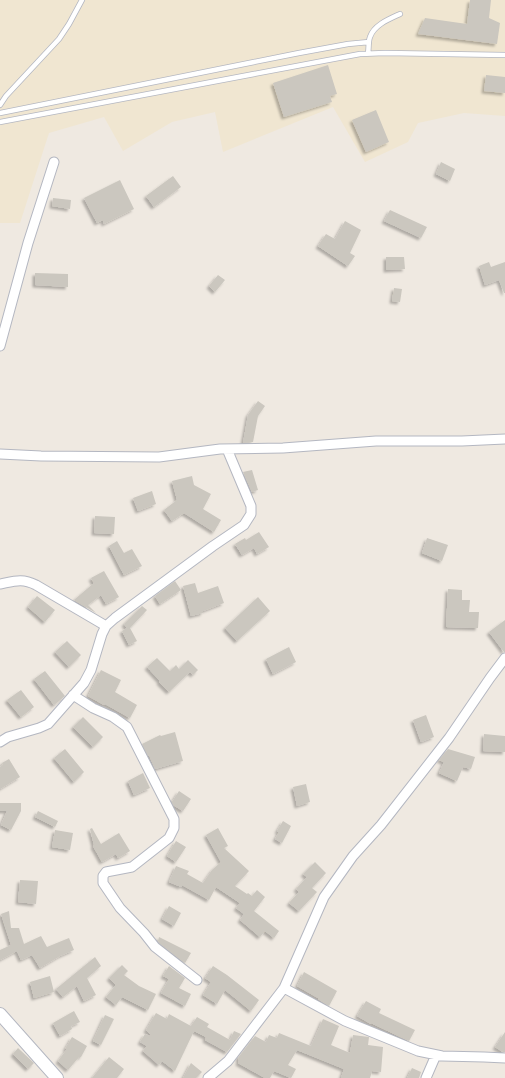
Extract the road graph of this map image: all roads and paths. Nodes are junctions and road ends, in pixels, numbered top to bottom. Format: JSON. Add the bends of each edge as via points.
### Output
{"nodes":[{"id":1,"x":82,"y":0,"type":"edge"},
{"id":2,"x":400,"y":14,"type":"dead end"},
{"id":3,"x":369,"y":42,"type":"junction"},
{"id":4,"x":368,"y":54,"type":"junction"},
{"id":5,"x":505,"y":55,"type":"edge"},
{"id":6,"x":0,"y":105,"type":"edge"},
{"id":7,"x":0,"y":112,"type":"edge"},
{"id":8,"x":0,"y":122,"type":"edge"},
{"id":9,"x":54,"y":162,"type":"dead end"},
{"id":10,"x":0,"y":346,"type":"edge"},
{"id":11,"x":505,"y":439,"type":"edge"},
{"id":12,"x":227,"y":449,"type":"junction"},
{"id":13,"x":0,"y":454,"type":"edge"},
{"id":14,"x":0,"y":584,"type":"edge"},
{"id":15,"x":106,"y":626,"type":"junction"},
{"id":16,"x":505,"y":658,"type":"edge"},
{"id":17,"x":73,"y":695,"type":"junction"},
{"id":18,"x":0,"y":742,"type":"edge"},
{"id":19,"x":197,"y":980,"type":"dead end"},
{"id":20,"x":284,"y":988,"type":"junction"},
{"id":21,"x":0,"y":1014,"type":"edge"},
{"id":22,"x":436,"y":1055,"type":"junction"},
{"id":23,"x":505,"y":1058,"type":"edge"},
{"id":24,"x":58,"y":1078,"type":"edge"},
{"id":25,"x":208,"y":1078,"type":"edge"},
{"id":26,"x":426,"y":1078,"type":"edge"}],
"edges":[{"from":1,"to":6,"type":"lane","via":[[58,39]]},
{"from":2,"to":3,"type":"lane","via":[[375,30]]},
{"from":3,"to":4,"type":"lane"},
{"from":3,"to":7,"type":"lane","via":[[299,53]]},
{"from":4,"to":5,"type":"lane"},
{"from":4,"to":8,"type":"lane"},
{"from":9,"to":10,"type":"street","via":[[28,243]]},
{"from":11,"to":12,"type":"street","via":[[376,441],[283,448]]},
{"from":12,"to":13,"type":"street","via":[[159,457]]},
{"from":12,"to":15,"type":"street","via":[[251,506],[251,514],[244,525],[206,550]]},
{"from":14,"to":15,"type":"street","via":[[21,580],[36,584]]},
{"from":15,"to":17,"type":"street","via":[[91,670]]},
{"from":16,"to":20,"type":"street","via":[[449,738],[381,826],[353,856],[324,897]]},
{"from":17,"to":18,"type":"street","via":[[48,724]]},
{"from":17,"to":19,"type":"street","via":[[127,727],[174,819],[174,828],[169,838],[132,867],[106,872],[102,876],[103,883],[120,908],[155,947]]},
{"from":20,"to":22,"type":"street","via":[[345,1021],[418,1051]]},
{"from":20,"to":25,"type":"street","via":[[228,1061]]},
{"from":21,"to":24,"type":"street"},
{"from":22,"to":23,"type":"street"},
{"from":22,"to":26,"type":"street"}]}
